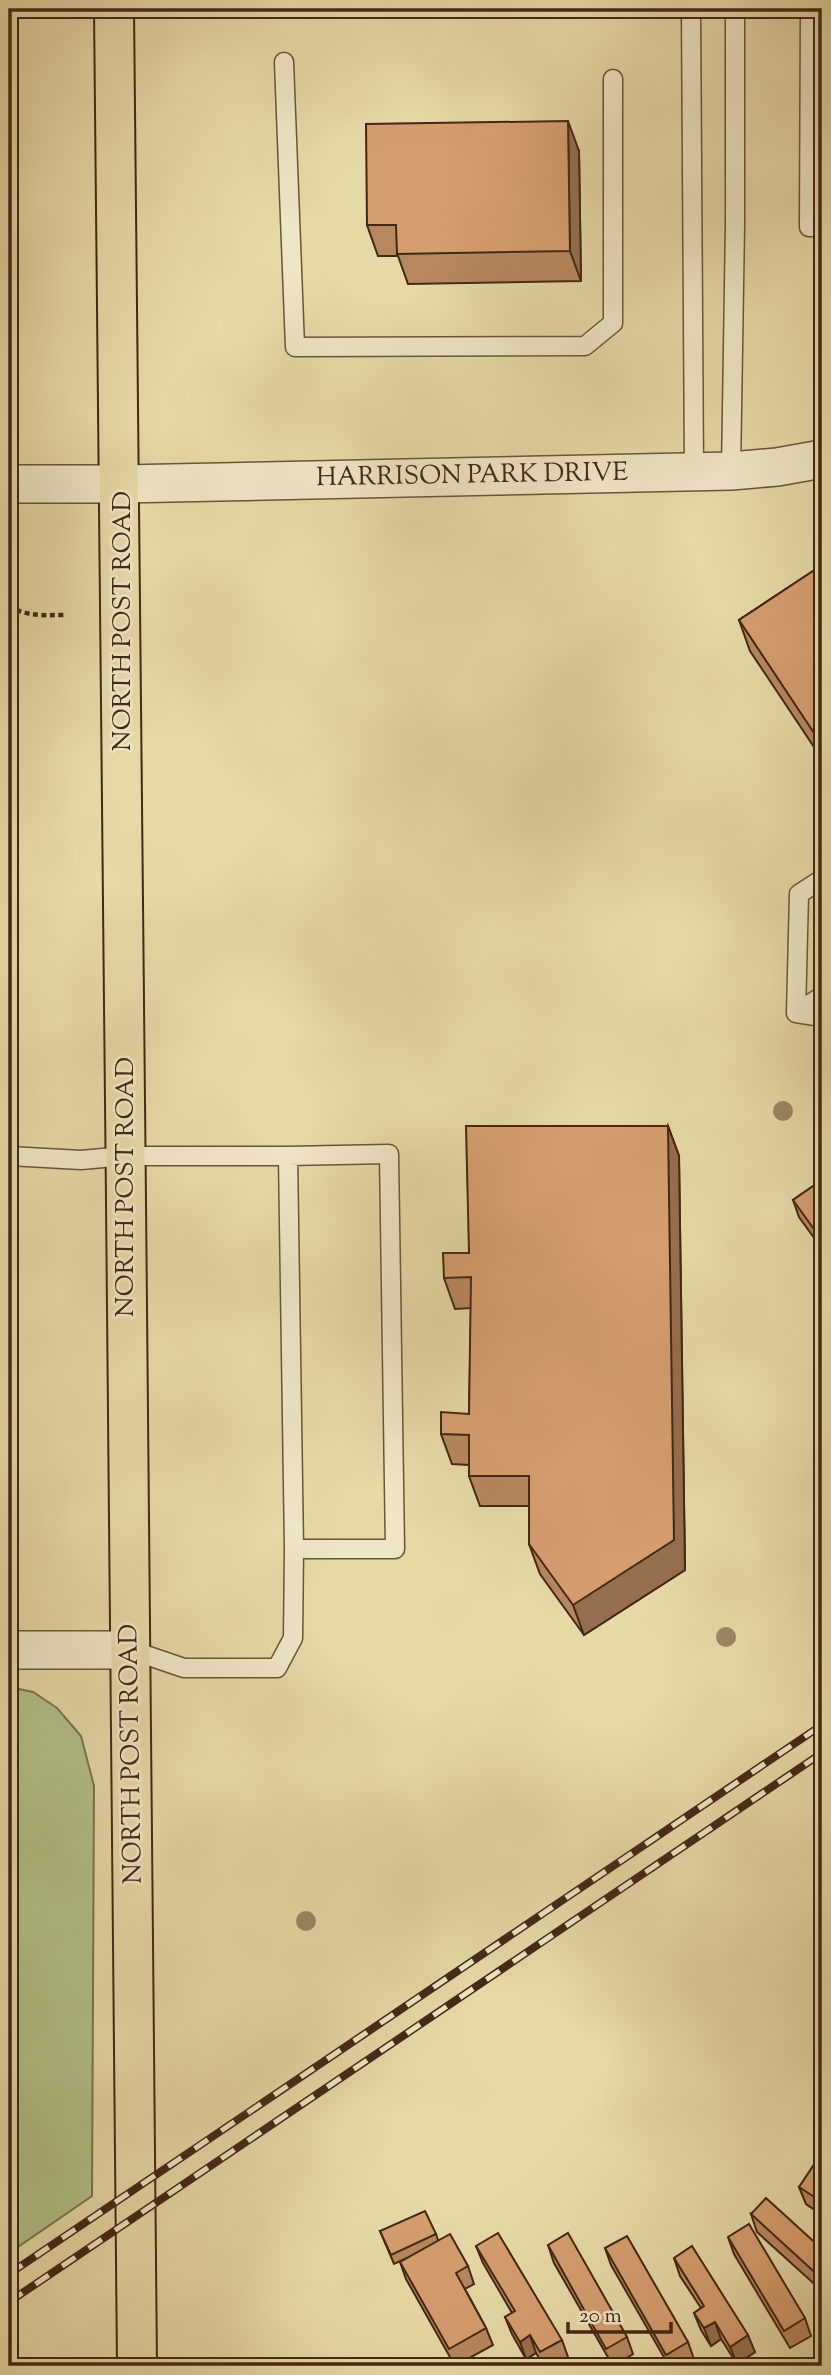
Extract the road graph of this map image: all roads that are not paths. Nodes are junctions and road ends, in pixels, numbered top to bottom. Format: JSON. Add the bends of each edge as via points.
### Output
{"nodes":[{"id":1,"x":114,"y":9,"type":"edge"},
{"id":2,"x":691,"y":9,"type":"edge"},
{"id":3,"x":735,"y":9,"type":"edge"},
{"id":4,"x":810,"y":9,"type":"edge"},
{"id":5,"x":284,"y":62,"type":"dead end"},
{"id":6,"x":613,"y":79,"type":"dead end"},
{"id":7,"x":822,"y":227,"type":"edge"},
{"id":8,"x":822,"y":459,"type":"edge"},
{"id":9,"x":694,"y":471,"type":"junction"},
{"id":10,"x":731,"y":471,"type":"junction"},
{"id":11,"x":9,"y":484,"type":"edge"},
{"id":12,"x":122,"y":484,"type":"junction"},
{"id":13,"x":822,"y":879,"type":"edge"},
{"id":14,"x":822,"y":996,"type":"edge"},
{"id":15,"x":796,"y":1013,"type":"junction"},
{"id":16,"x":822,"y":1017,"type":"edge"},
{"id":17,"x":9,"y":1156,"type":"edge"},
{"id":18,"x":125,"y":1156,"type":"junction"},
{"id":19,"x":288,"y":1156,"type":"junction"},
{"id":20,"x":294,"y":1549,"type":"junction"},
{"id":21,"x":9,"y":1650,"type":"edge"},
{"id":22,"x":131,"y":1650,"type":"junction"},
{"id":23,"x":137,"y":2366,"type":"edge"}],
"edges":[{"from":1,"to":12,"type":"main road","name":"NORTH POST ROAD"},
{"from":2,"to":9,"type":"lane"},
{"from":3,"to":10,"type":"lane"},
{"from":4,"to":7,"type":"lane","via":[[809,227]]},
{"from":5,"to":6,"type":"lane","via":[[295,347],[585,346],[613,323]]},
{"from":8,"to":10,"type":"street","name":"HARRISON PARK DRIVE"},
{"from":9,"to":10,"type":"street","name":"HARRISON PARK DRIVE"},
{"from":9,"to":12,"type":"street","name":"HARRISON PARK DRIVE"},
{"from":11,"to":12,"type":"street","name":"HARRISON PARK DRIVE"},
{"from":12,"to":18,"type":"main road","name":"NORTH POST ROAD"},
{"from":13,"to":15,"type":"lane","via":[[800,894]]},
{"from":14,"to":15,"type":"lane"},
{"from":15,"to":16,"type":"lane"},
{"from":17,"to":18,"type":"lane","via":[[80,1160]]},
{"from":18,"to":19,"type":"lane"},
{"from":18,"to":22,"type":"main road","name":"NORTH POST ROAD"},
{"from":19,"to":20,"type":"lane"},
{"from":19,"to":20,"type":"lane","via":[[389,1154],[395,1535],[395,1549]]},
{"from":20,"to":22,"type":"lane","via":[[293,1638],[277,1668],[184,1668]]},
{"from":21,"to":22,"type":"street"},
{"from":22,"to":23,"type":"main road","name":"NORTH POST ROAD"}]}
